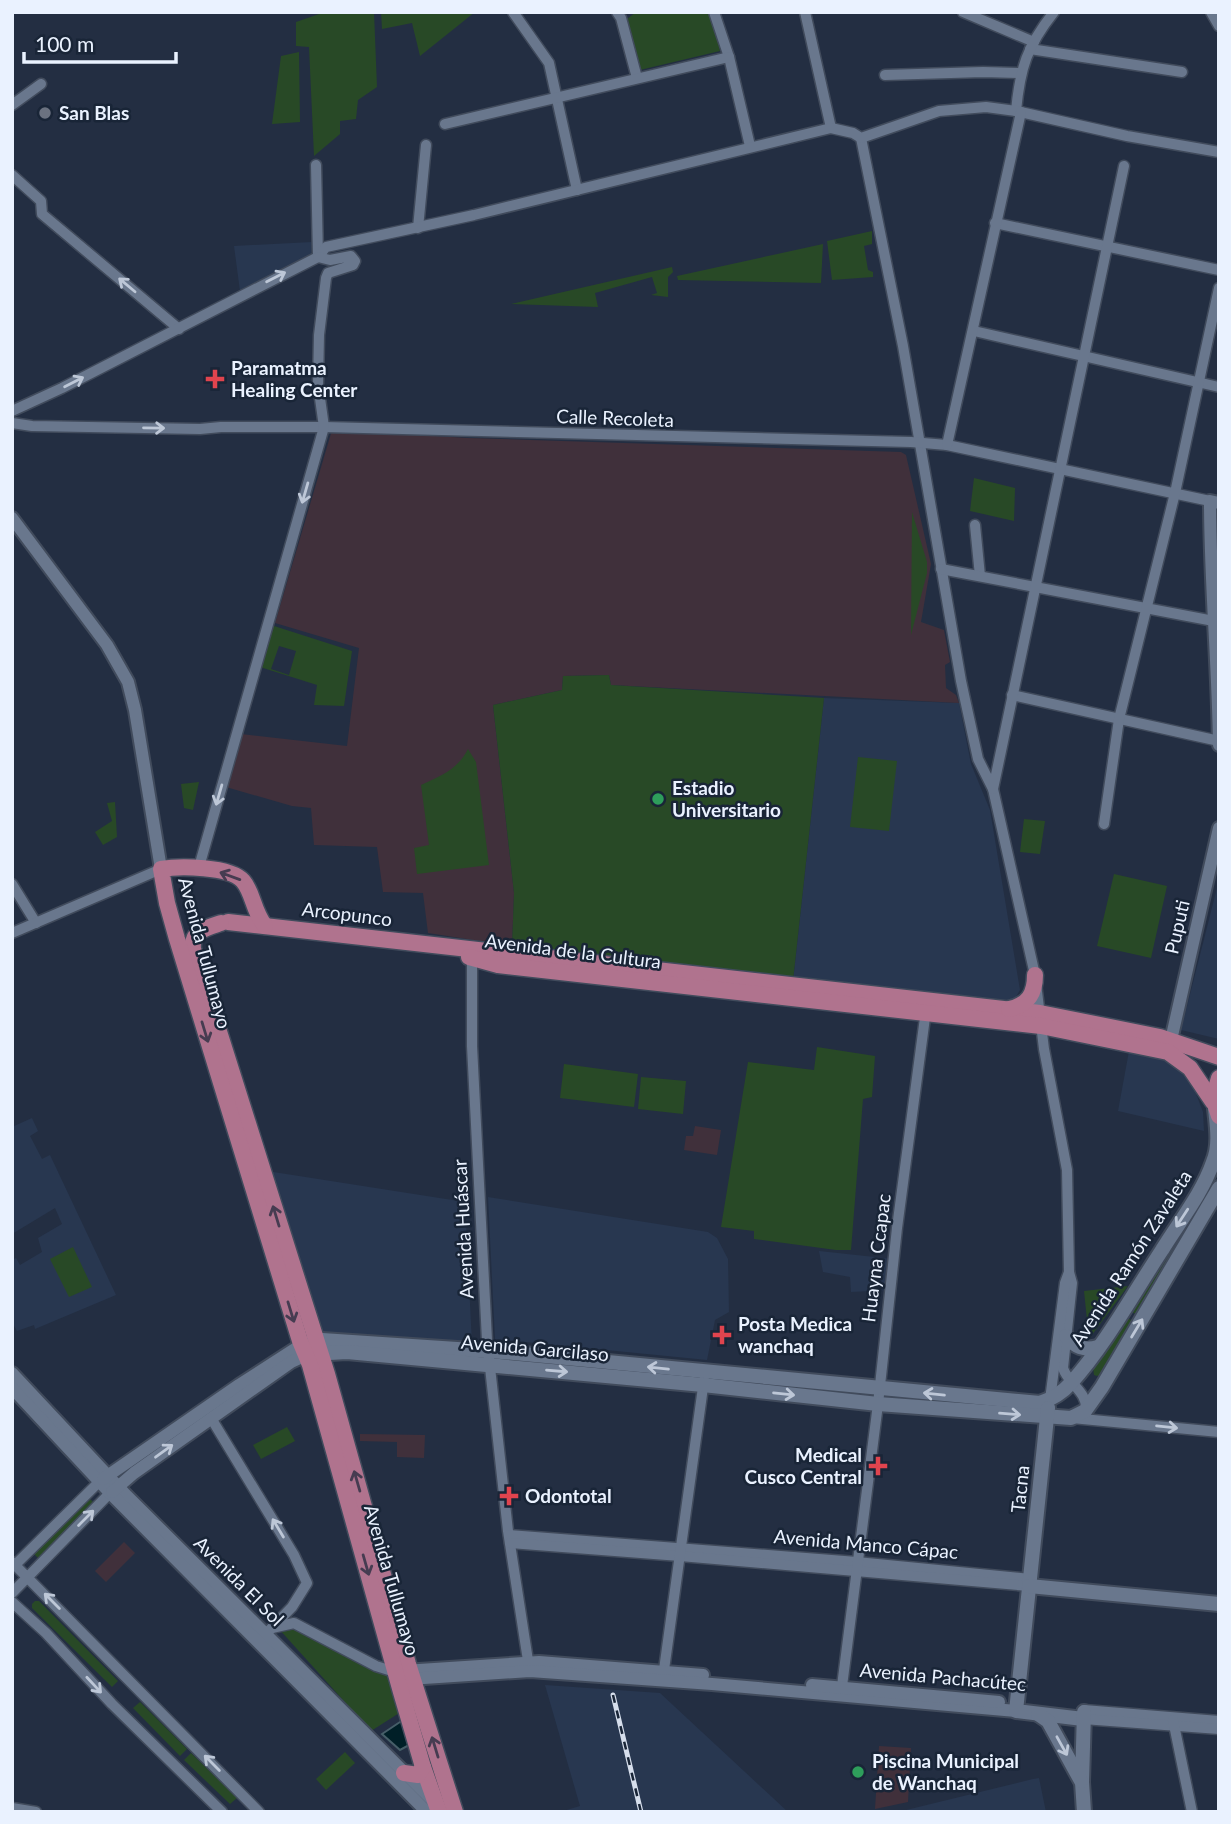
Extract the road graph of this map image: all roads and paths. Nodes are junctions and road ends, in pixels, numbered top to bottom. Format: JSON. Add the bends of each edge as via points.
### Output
{"nodes":[{"id":1,"x":513,"y":12,"type":"edge"},
{"id":2,"x":714,"y":12,"type":"edge"},
{"id":3,"x":804,"y":12,"type":"edge"},
{"id":4,"x":963,"y":12,"type":"edge"},
{"id":5,"x":1054,"y":12,"type":"edge"},
{"id":6,"x":1211,"y":12,"type":"edge"},
{"id":7,"x":622,"y":14,"type":"edge"},
{"id":8,"x":1219,"y":26,"type":"edge"},
{"id":9,"x":1032,"y":45,"type":"junction"},
{"id":10,"x":729,"y":57,"type":"junction"},
{"id":11,"x":1182,"y":72,"type":"dead end"},
{"id":12,"x":1020,"y":73,"type":"junction"},
{"id":13,"x":885,"y":75,"type":"dead end"},
{"id":14,"x":637,"y":78,"type":"junction"},
{"id":15,"x":41,"y":84,"type":"dead end"},
{"id":16,"x":557,"y":98,"type":"junction"},
{"id":17,"x":12,"y":105,"type":"edge"},
{"id":18,"x":1019,"y":111,"type":"junction"},
{"id":19,"x":446,"y":124,"type":"dead end"},
{"id":20,"x":831,"y":128,"type":"junction"},
{"id":21,"x":861,"y":138,"type":"junction"},
{"id":22,"x":426,"y":145,"type":"dead end"},
{"id":23,"x":750,"y":146,"type":"junction"},
{"id":24,"x":1219,"y":152,"type":"edge"},
{"id":25,"x":316,"y":165,"type":"dead end"},
{"id":26,"x":1124,"y":166,"type":"dead end"},
{"id":27,"x":12,"y":175,"type":"edge"},
{"id":28,"x":577,"y":190,"type":"junction"},
{"id":29,"x":995,"y":223,"type":"junction"},
{"id":30,"x":418,"y":228,"type":"junction"},
{"id":31,"x":1107,"y":246,"type":"junction"},
{"id":32,"x":318,"y":257,"type":"junction"},
{"id":33,"x":1219,"y":270,"type":"edge"},
{"id":34,"x":1219,"y":288,"type":"edge"},
{"id":35,"x":179,"y":329,"type":"junction"},
{"id":36,"x":974,"y":331,"type":"junction"},
{"id":37,"x":1084,"y":356,"type":"junction"},
{"id":38,"x":1198,"y":383,"type":"junction"},
{"id":39,"x":1219,"y":387,"type":"edge"},
{"id":40,"x":12,"y":411,"type":"edge"},
{"id":41,"x":12,"y":423,"type":"edge"},
{"id":42,"x":324,"y":427,"type":"junction"},
{"id":43,"x":921,"y":443,"type":"junction"},
{"id":44,"x":947,"y":445,"type":"junction"},
{"id":45,"x":1060,"y":469,"type":"junction"},
{"id":46,"x":1175,"y":493,"type":"junction"},
{"id":47,"x":1215,"y":502,"type":"edge"},
{"id":48,"x":12,"y":518,"type":"edge"},
{"id":49,"x":975,"y":525,"type":"dead end"},
{"id":50,"x":1219,"y":526,"type":"edge"},
{"id":51,"x":1210,"y":558,"type":"junction"},
{"id":52,"x":942,"y":569,"type":"junction"},
{"id":53,"x":980,"y":576,"type":"junction"},
{"id":54,"x":1035,"y":587,"type":"junction"},
{"id":55,"x":1146,"y":609,"type":"junction"},
{"id":56,"x":1217,"y":622,"type":"edge"},
{"id":57,"x":1012,"y":695,"type":"junction"},
{"id":58,"x":1119,"y":719,"type":"junction"},
{"id":59,"x":1219,"y":743,"type":"edge"},
{"id":60,"x":993,"y":789,"type":"junction"},
{"id":61,"x":1104,"y":824,"type":"dead end"},
{"id":62,"x":1219,"y":828,"type":"edge"},
{"id":63,"x":199,"y":867,"type":"junction"},
{"id":64,"x":154,"y":872,"type":"junction"},
{"id":65,"x":12,"y":884,"type":"edge"},
{"id":66,"x":250,"y":898,"type":"junction"},
{"id":67,"x":171,"y":919,"type":"junction"},
{"id":68,"x":224,"y":922,"type":"junction"},
{"id":69,"x":36,"y":923,"type":"junction"},
{"id":70,"x":265,"y":926,"type":"junction"},
{"id":71,"x":12,"y":933,"type":"edge"},
{"id":72,"x":468,"y":953,"type":"junction"},
{"id":73,"x":1035,"y":975,"type":"junction"},
{"id":74,"x":927,"y":1006,"type":"junction"},
{"id":75,"x":1009,"y":1010,"type":"junction"},
{"id":76,"x":1041,"y":1019,"type":"junction"},
{"id":77,"x":1171,"y":1042,"type":"junction"},
{"id":78,"x":1219,"y":1056,"type":"edge"},
{"id":79,"x":1219,"y":1079,"type":"edge"},
{"id":80,"x":1216,"y":1109,"type":"edge"},
{"id":81,"x":1203,"y":1185,"type":"junction"},
{"id":82,"x":1219,"y":1189,"type":"edge"},
{"id":83,"x":1069,"y":1272,"type":"junction"},
{"id":84,"x":1066,"y":1336,"type":"junction"},
{"id":85,"x":1098,"y":1347,"type":"junction"},
{"id":86,"x":311,"y":1349,"type":"junction"},
{"id":87,"x":489,"y":1358,"type":"junction"},
{"id":88,"x":12,"y":1373,"type":"edge"},
{"id":89,"x":704,"y":1379,"type":"junction"},
{"id":90,"x":1072,"y":1382,"type":"junction"},
{"id":91,"x":1102,"y":1387,"type":"joint"},
{"id":92,"x":12,"y":1388,"type":"edge"},
{"id":93,"x":879,"y":1396,"type":"junction"},
{"id":94,"x":1053,"y":1398,"type":"junction"},
{"id":95,"x":1085,"y":1411,"type":"junction"},
{"id":96,"x":1047,"y":1417,"type":"junction"},
{"id":97,"x":211,"y":1418,"type":"junction"},
{"id":98,"x":1071,"y":1418,"type":"junction"},
{"id":99,"x":1219,"y":1433,"type":"edge"},
{"id":100,"x":104,"y":1478,"type":"junction"},
{"id":101,"x":114,"y":1490,"type":"junction"},
{"id":102,"x":510,"y":1539,"type":"junction"},
{"id":103,"x":681,"y":1552,"type":"junction"},
{"id":104,"x":14,"y":1563,"type":"edge"},
{"id":105,"x":856,"y":1566,"type":"junction"},
{"id":106,"x":28,"y":1577,"type":"junction"},
{"id":107,"x":1029,"y":1583,"type":"junction"},
{"id":108,"x":12,"y":1593,"type":"edge"},
{"id":109,"x":1219,"y":1595,"type":"edge"},
{"id":110,"x":12,"y":1602,"type":"edge"},
{"id":111,"x":1219,"y":1604,"type":"edge"},
{"id":112,"x":292,"y":1607,"type":"junction"},
{"id":113,"x":294,"y":1623,"type":"junction"},
{"id":114,"x":265,"y":1635,"type":"junction"},
{"id":115,"x":529,"y":1667,"type":"junction"},
{"id":116,"x":406,"y":1673,"type":"junction"},
{"id":117,"x":663,"y":1676,"type":"junction"},
{"id":118,"x":841,"y":1692,"type":"junction"},
{"id":119,"x":1017,"y":1707,"type":"junction"},
{"id":120,"x":1038,"y":1714,"type":"junction"},
{"id":121,"x":1084,"y":1714,"type":"junction"},
{"id":122,"x":1173,"y":1721,"type":"junction"},
{"id":123,"x":1219,"y":1721,"type":"edge"},
{"id":124,"x":1219,"y":1729,"type":"edge"},
{"id":125,"x":423,"y":1767,"type":"junction"},
{"id":126,"x":404,"y":1773,"type":"junction"},
{"id":127,"x":1082,"y":1782,"type":"junction"},
{"id":128,"x":16,"y":1808,"type":"edge"},
{"id":129,"x":437,"y":1810,"type":"edge"},
{"id":130,"x":36,"y":1812,"type":"edge"},
{"id":131,"x":222,"y":1812,"type":"edge"},
{"id":132,"x":260,"y":1812,"type":"edge"},
{"id":133,"x":455,"y":1812,"type":"edge"},
{"id":134,"x":1084,"y":1812,"type":"edge"},
{"id":135,"x":1192,"y":1812,"type":"edge"}],
"edges":[{"from":1,"to":16,"type":"street","via":[[550,63]]},
{"from":2,"to":10,"type":"street"},
{"from":3,"to":20,"type":"street"},
{"from":4,"to":9,"type":"street"},
{"from":5,"to":9,"type":"street"},
{"from":6,"to":8,"type":"street"},
{"from":7,"to":14,"type":"street"},
{"from":9,"to":11,"type":"street"},
{"from":9,"to":12,"type":"street"},
{"from":10,"to":14,"type":"street"},
{"from":10,"to":23,"type":"street"},
{"from":12,"to":13,"type":"street"},
{"from":12,"to":18,"type":"street"},
{"from":14,"to":16,"type":"street"},
{"from":15,"to":17,"type":"street"},
{"from":16,"to":19,"type":"street"},
{"from":16,"to":28,"type":"street"},
{"from":18,"to":21,"type":"street","via":[[986,107],[939,111]]},
{"from":18,"to":24,"type":"street"},
{"from":18,"to":29,"type":"street"},
{"from":20,"to":21,"type":"street"},
{"from":20,"to":23,"type":"street"},
{"from":21,"to":43,"type":"street"},
{"from":22,"to":30,"type":"street"},
{"from":23,"to":28,"type":"street"},
{"from":25,"to":32,"type":"street"},
{"from":26,"to":31,"type":"street"},
{"from":35,"to":27,"type":"street","one_way":true,"via":[[42,214],[41,201]]},
{"from":28,"to":30,"type":"street"},
{"from":29,"to":31,"type":"street"},
{"from":29,"to":36,"type":"street"},
{"from":30,"to":32,"type":"street","via":[[326,247]]},
{"from":31,"to":33,"type":"street"},
{"from":31,"to":37,"type":"street"},
{"from":35,"to":32,"type":"street","one_way":true},
{"from":32,"to":42,"type":"street","via":[[351,256],[355,261],[326,278],[318,384]]},
{"from":34,"to":38,"type":"street"},
{"from":40,"to":35,"type":"street","one_way":true},
{"from":36,"to":37,"type":"street"},
{"from":36,"to":44,"type":"street"},
{"from":37,"to":38,"type":"street"},
{"from":37,"to":45,"type":"street"},
{"from":38,"to":39,"type":"street"},
{"from":38,"to":46,"type":"street"},
{"from":41,"to":42,"type":"street","name":"Calle Recoleta","one_way":true,"via":[[200,429]]},
{"from":42,"to":43,"type":"street","name":"Calle Recoleta"},
{"from":42,"to":63,"type":"street","one_way":true},
{"from":43,"to":44,"type":"street","name":"Calle Recoleta"},
{"from":43,"to":52,"type":"street"},
{"from":44,"to":45,"type":"street","name":"Calle Recoleta"},
{"from":45,"to":46,"type":"street","name":"Calle Recoleta"},
{"from":45,"to":54,"type":"street"},
{"from":46,"to":47,"type":"street","name":"Calle Recoleta"},
{"from":46,"to":55,"type":"street"},
{"from":47,"to":51,"type":"street"},
{"from":48,"to":64,"type":"street","name":"Avenida Tullumayo","via":[[107,645],[128,682]]},
{"from":49,"to":53,"type":"street"},
{"from":50,"to":51,"type":"street"},
{"from":51,"to":56,"type":"street"},
{"from":52,"to":53,"type":"street"},
{"from":52,"to":60,"type":"street","via":[[978,759]]},
{"from":53,"to":54,"type":"street"},
{"from":54,"to":55,"type":"street"},
{"from":54,"to":57,"type":"street"},
{"from":55,"to":56,"type":"street"},
{"from":55,"to":58,"type":"street"},
{"from":56,"to":59,"type":"street"},
{"from":57,"to":58,"type":"street"},
{"from":57,"to":60,"type":"street"},
{"from":58,"to":59,"type":"street"},
{"from":58,"to":61,"type":"street"},
{"from":60,"to":73,"type":"street","name":"Tacna"},
{"from":62,"to":77,"type":"street","name":"Puputi"},
{"from":63,"to":64,"type":"main road"},
{"from":66,"to":63,"type":"main road","one_way":true,"via":[[238,877]]},
{"from":64,"to":67,"type":"main road","name":"Avenida Tullumayo"},
{"from":64,"to":69,"type":"street"},
{"from":65,"to":69,"type":"street"},
{"from":66,"to":68,"type":"main road","via":[[242,913]]},
{"from":66,"to":70,"type":"main road"},
{"from":67,"to":68,"type":"main road","name":"Arcopunco","via":[[191,924]]},
{"from":67,"to":86,"type":"main road","name":"Avenida Tullumayo","one_way":true},
{"from":68,"to":70,"type":"main road","name":"Arcopunco"},
{"from":86,"to":68,"type":"main road","name":"Avenida Tullumayo","one_way":true,"via":[[193,949],[197,933]]},
{"from":69,"to":71,"type":"street"},
{"from":70,"to":72,"type":"main road","name":"Arcopunco"},
{"from":72,"to":74,"type":"main road","name":"Avenida de la Cultura","via":[[498,965]]},
{"from":72,"to":87,"type":"street","name":"Avenida Huáscar"},
{"from":73,"to":75,"type":"main road","via":[[1027,1002]]},
{"from":73,"to":76,"type":"street","name":"Tacna"},
{"from":74,"to":75,"type":"main road","name":"Avenida de la Cultura"},
{"from":74,"to":76,"type":"main road","name":"Avenida de la Cultura"},
{"from":74,"to":93,"type":"street","name":"Huayna Ccapac"},
{"from":75,"to":76,"type":"main road","name":"Avenida de la Cultura"},
{"from":76,"to":77,"type":"main road","name":"Avenida de la Cultura"},
{"from":76,"to":83,"type":"street","name":"Tacna","via":[[1067,1170]]},
{"from":77,"to":78,"type":"main road","name":"Avenida de la Cultura"},
{"from":77,"to":80,"type":"main road","name":"Avenida de la Cultura"},
{"from":79,"to":80,"type":"main road","via":[[1214,1090]]},
{"from":80,"to":81,"type":"main road","name":"Avenida Ramón Zavaleta","via":[[1217,1147]]},
{"from":81,"to":82,"type":"street"},
{"from":81,"to":85,"type":"main road","name":"Avenida Ramón Zavaleta","one_way":true},
{"from":91,"to":82,"type":"main road","name":"Avenida Ramón Zavaleta","one_way":true},
{"from":83,"to":84,"type":"street","name":"Tacna","via":[[1072,1283]]},
{"from":83,"to":94,"type":"street","name":"Tacna"},
{"from":84,"to":85,"type":"main road","via":[[1080,1348]]},
{"from":84,"to":90,"type":"street","name":"Tacna","via":[[1063,1368]]},
{"from":85,"to":90,"type":"main road","name":"Avenida Ramón Zavaleta"},
{"from":86,"to":87,"type":"main road","name":"Avenida Garcilaso"},
{"from":86,"to":97,"type":"street","name":"Avenida Garcilaso"},
{"from":86,"to":100,"type":"street","via":[[239,1385]]},
{"from":86,"to":116,"type":"main road","name":"Avenida Tullumayo"},
{"from":87,"to":89,"type":"main road","name":"Avenida Garcilaso"},
{"from":87,"to":102,"type":"street","name":"Avenida Huáscar"},
{"from":88,"to":100,"type":"street","name":"Avenida El Sol"},
{"from":89,"to":93,"type":"main road","name":"Avenida Garcilaso"},
{"from":89,"to":103,"type":"street"},
{"from":90,"to":94,"type":"main road"},
{"from":90,"to":95,"type":"street","name":"Tacna","via":[[1085,1400]]},
{"from":91,"to":95,"type":"main road","name":"Avenida Garcilaso"},
{"from":92,"to":100,"type":"street","name":"Avenida El Sol"},
{"from":94,"to":93,"type":"main road","name":"Avenida Garcilaso","one_way":true,"via":[[1032,1404]]},
{"from":93,"to":96,"type":"main road","name":"Avenida Garcilaso","one_way":true},
{"from":93,"to":105,"type":"street","name":"Huayna Ccapac"},
{"from":94,"to":96,"type":"main road","name":"Tacna"},
{"from":95,"to":98,"type":"main road","name":"Avenida Garcilaso"},
{"from":96,"to":98,"type":"main road","name":"Avenida Garcilaso"},
{"from":96,"to":107,"type":"main road","name":"Tacna"},
{"from":101,"to":97,"type":"street","name":"Avenida Garcilaso","one_way":true},
{"from":112,"to":97,"type":"street","one_way":true,"via":[[306,1588],[306,1578]]},
{"from":98,"to":99,"type":"street","one_way":true},
{"from":100,"to":101,"type":"street","name":"Avenida El Sol"},
{"from":100,"to":104,"type":"street"},
{"from":106,"to":101,"type":"street","name":"Avenida Garcilaso","one_way":true},
{"from":101,"to":114,"type":"street","name":"Avenida El Sol"},
{"from":102,"to":103,"type":"street","name":"Avenida Manco Cápac"},
{"from":102,"to":115,"type":"street","name":"Avenida Huáscar"},
{"from":103,"to":105,"type":"street","name":"Avenida Manco Cápac"},
{"from":103,"to":117,"type":"street"},
{"from":104,"to":106,"type":"street"},
{"from":105,"to":107,"type":"street","name":"Avenida Manco Cápac"},
{"from":105,"to":118,"type":"street","name":"Huayna Ccapac"},
{"from":106,"to":108,"type":"street","name":"Avenida Garcilaso"},
{"from":132,"to":106,"type":"street","one_way":true},
{"from":107,"to":109,"type":"main road","name":"Avenida Manco Cápac"},
{"from":107,"to":111,"type":"main road","name":"Avenida Manco Cápac"},
{"from":107,"to":119,"type":"main road","name":"Tacna"},
{"from":110,"to":131,"type":"street","one_way":true},
{"from":112,"to":113,"type":"street"},
{"from":112,"to":114,"type":"street"},
{"from":113,"to":114,"type":"street"},
{"from":113,"to":116,"type":"street","via":[[376,1666]]},
{"from":114,"to":126,"type":"street","name":"Avenida El Sol"},
{"from":114,"to":129,"type":"street","name":"Avenida El Sol"},
{"from":115,"to":116,"type":"street","name":"Avenida Pachacútec"},
{"from":115,"to":116,"type":"street","name":"Avenida Pachacútec","via":[[455,1676]]},
{"from":115,"to":117,"type":"street","name":"Avenida Pachacútec"},
{"from":116,"to":125,"type":"main road","name":"Avenida Tullumayo"},
{"from":133,"to":116,"type":"main road","name":"Avenida Tullumayo","one_way":true},
{"from":117,"to":118,"type":"street","name":"Avenida Pachacútec"},
{"from":118,"to":119,"type":"street","name":"Avenida Pachacútec"},
{"from":119,"to":120,"type":"main road","name":"Avenida Pachacútec"},
{"from":119,"to":121,"type":"main road","name":"Avenida Pachacútec"},
{"from":120,"to":121,"type":"main road","name":"Avenida Pachacútec"},
{"from":120,"to":127,"type":"main road","one_way":true,"via":[[1048,1721]]},
{"from":121,"to":122,"type":"street","name":"Avenida Pachacútec"},
{"from":121,"to":127,"type":"main road"},
{"from":122,"to":123,"type":"street","name":"Avenida Pachacútec"},
{"from":122,"to":124,"type":"street","name":"Avenida Pachacútec"},
{"from":122,"to":135,"type":"street"},
{"from":125,"to":126,"type":"main road","via":[[418,1774]]},
{"from":125,"to":129,"type":"main road","name":"Avenida Tullumayo"},
{"from":126,"to":129,"type":"street","name":"Avenida El Sol"},
{"from":127,"to":134,"type":"main road"},
{"from":128,"to":130,"type":"street"}]}
